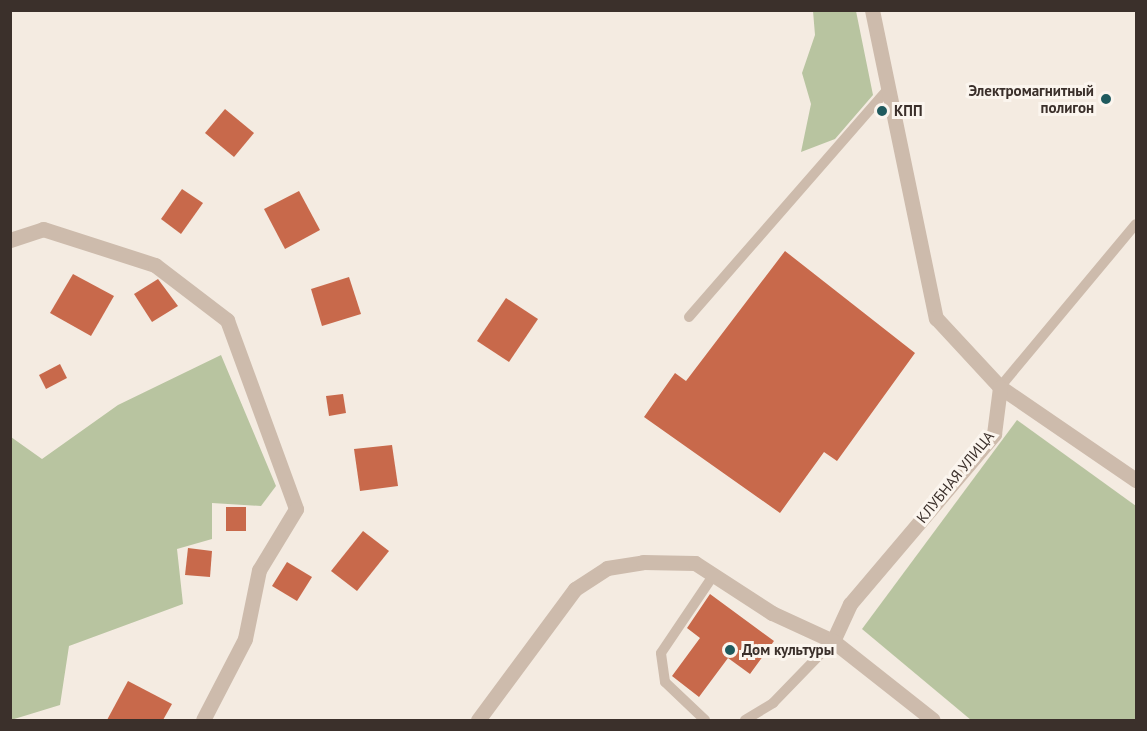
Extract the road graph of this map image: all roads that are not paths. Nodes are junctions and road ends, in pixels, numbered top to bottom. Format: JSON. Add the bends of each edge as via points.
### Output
{"nodes":[{"id":1,"x":872,"y":10,"type":"edge"},
{"id":2,"x":888,"y":89,"type":"junction"},
{"id":3,"x":1137,"y":224,"type":"edge"},
{"id":4,"x":10,"y":240,"type":"edge"},
{"id":5,"x":689,"y":317,"type":"dead end"},
{"id":6,"x":1000,"y":387,"type":"junction"},
{"id":7,"x":1137,"y":480,"type":"edge"},
{"id":8,"x":713,"y":576,"type":"junction"},
{"id":9,"x":833,"y":641,"type":"junction"},
{"id":10,"x":203,"y":720,"type":"edge"},
{"id":11,"x":478,"y":720,"type":"edge"},
{"id":12,"x":705,"y":720,"type":"edge"},
{"id":13,"x":745,"y":720,"type":"edge"},
{"id":14,"x":933,"y":720,"type":"edge"}],
"edges":[{"from":1,"to":2,"type":"street"},
{"from":2,"to":5,"type":"lane"},
{"from":2,"to":6,"type":"street","via":[[936,318]]},
{"from":3,"to":6,"type":"lane"},
{"from":4,"to":10,"type":"street","via":[[43,229],[155,265],[227,320],[296,509],[259,570],[245,639]]},
{"from":6,"to":7,"type":"street"},
{"from":6,"to":9,"type":"street","name":"КЛУБНАЯ УЛИЦА","via":[[994,434],[850,604]]},
{"from":8,"to":9,"type":"street","via":[[772,613]]},
{"from":8,"to":11,"type":"street","via":[[695,563],[607,568],[575,589]]},
{"from":8,"to":12,"type":"lane","via":[[661,653],[665,682]]},
{"from":9,"to":13,"type":"lane","via":[[773,703]]},
{"from":9,"to":14,"type":"street"}]}
